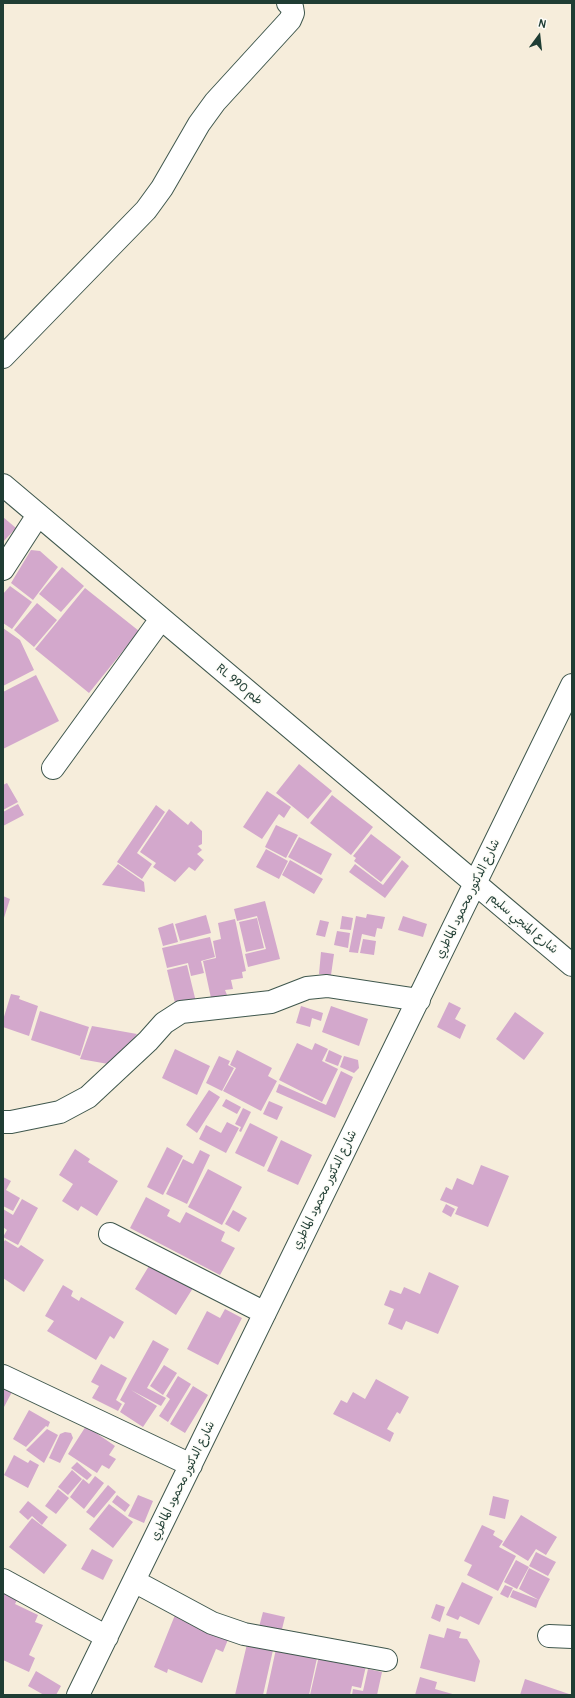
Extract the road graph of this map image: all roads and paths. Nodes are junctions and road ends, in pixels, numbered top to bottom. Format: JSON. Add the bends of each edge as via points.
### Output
{"nodes":[{"id":1,"x":288,"y":3,"type":"edge"},
{"id":2,"x":3,"y":358,"type":"edge"},
{"id":3,"x":3,"y":485,"type":"edge"},
{"id":4,"x":38,"y":515,"type":"junction"},
{"id":5,"x":3,"y":570,"type":"edge"},
{"id":6,"x":161,"y":619,"type":"junction"},
{"id":7,"x":572,"y":685,"type":"edge"},
{"id":8,"x":53,"y":768,"type":"dead end"},
{"id":9,"x":475,"y":884,"type":"junction"},
{"id":10,"x":572,"y":965,"type":"edge"},
{"id":11,"x":419,"y":1000,"type":"junction"},
{"id":12,"x":3,"y":1122,"type":"edge"},
{"id":13,"x":110,"y":1234,"type":"dead end"},
{"id":14,"x":265,"y":1313,"type":"junction"},
{"id":15,"x":3,"y":1376,"type":"edge"},
{"id":16,"x":191,"y":1465,"type":"junction"},
{"id":17,"x":3,"y":1580,"type":"edge"},
{"id":18,"x":134,"y":1581,"type":"junction"},
{"id":19,"x":549,"y":1636,"type":"dead end"},
{"id":20,"x":107,"y":1637,"type":"junction"},
{"id":21,"x":572,"y":1637,"type":"edge"},
{"id":22,"x":386,"y":1660,"type":"dead end"},
{"id":23,"x":78,"y":1695,"type":"edge"}],
"edges":[{"from":1,"to":2,"type":"street","via":[[293,13],[290,20],[215,102],[146,210]]},
{"from":3,"to":4,"type":"street","name":"RL طم 990"},
{"from":4,"to":5,"type":"street"},
{"from":4,"to":6,"type":"street","name":"RL طم 990"},
{"from":6,"to":8,"type":"street"},
{"from":6,"to":9,"type":"street","name":"RL طم 990"},
{"from":7,"to":9,"type":"street","name":"شارع الدكتور محمود الماطري"},
{"from":9,"to":10,"type":"street","name":"شارع المنجي سليم"},
{"from":9,"to":11,"type":"street","name":"شارع الدكتور محمود الماطري"},
{"from":11,"to":12,"type":"street","via":[[327,986],[306,988],[271,1002],[181,1012],[164,1023],[88,1097],[60,1112]]},
{"from":11,"to":14,"type":"street","name":"شارع الدكتور محمود الماطري"},
{"from":13,"to":14,"type":"street"},
{"from":14,"to":16,"type":"street","name":"شارع الدكتور محمود الماطري"},
{"from":15,"to":16,"type":"street"},
{"from":16,"to":18,"type":"street","name":"شارع الدكتور محمود الماطري"},
{"from":17,"to":20,"type":"street"},
{"from":18,"to":20,"type":"street","name":"شارع الدكتور محمود الماطري"},
{"from":18,"to":22,"type":"street","via":[[212,1623],[244,1634]]},
{"from":19,"to":21,"type":"street"},
{"from":20,"to":23,"type":"street","name":"شارع الدكتور محمود الماطري"}]}
